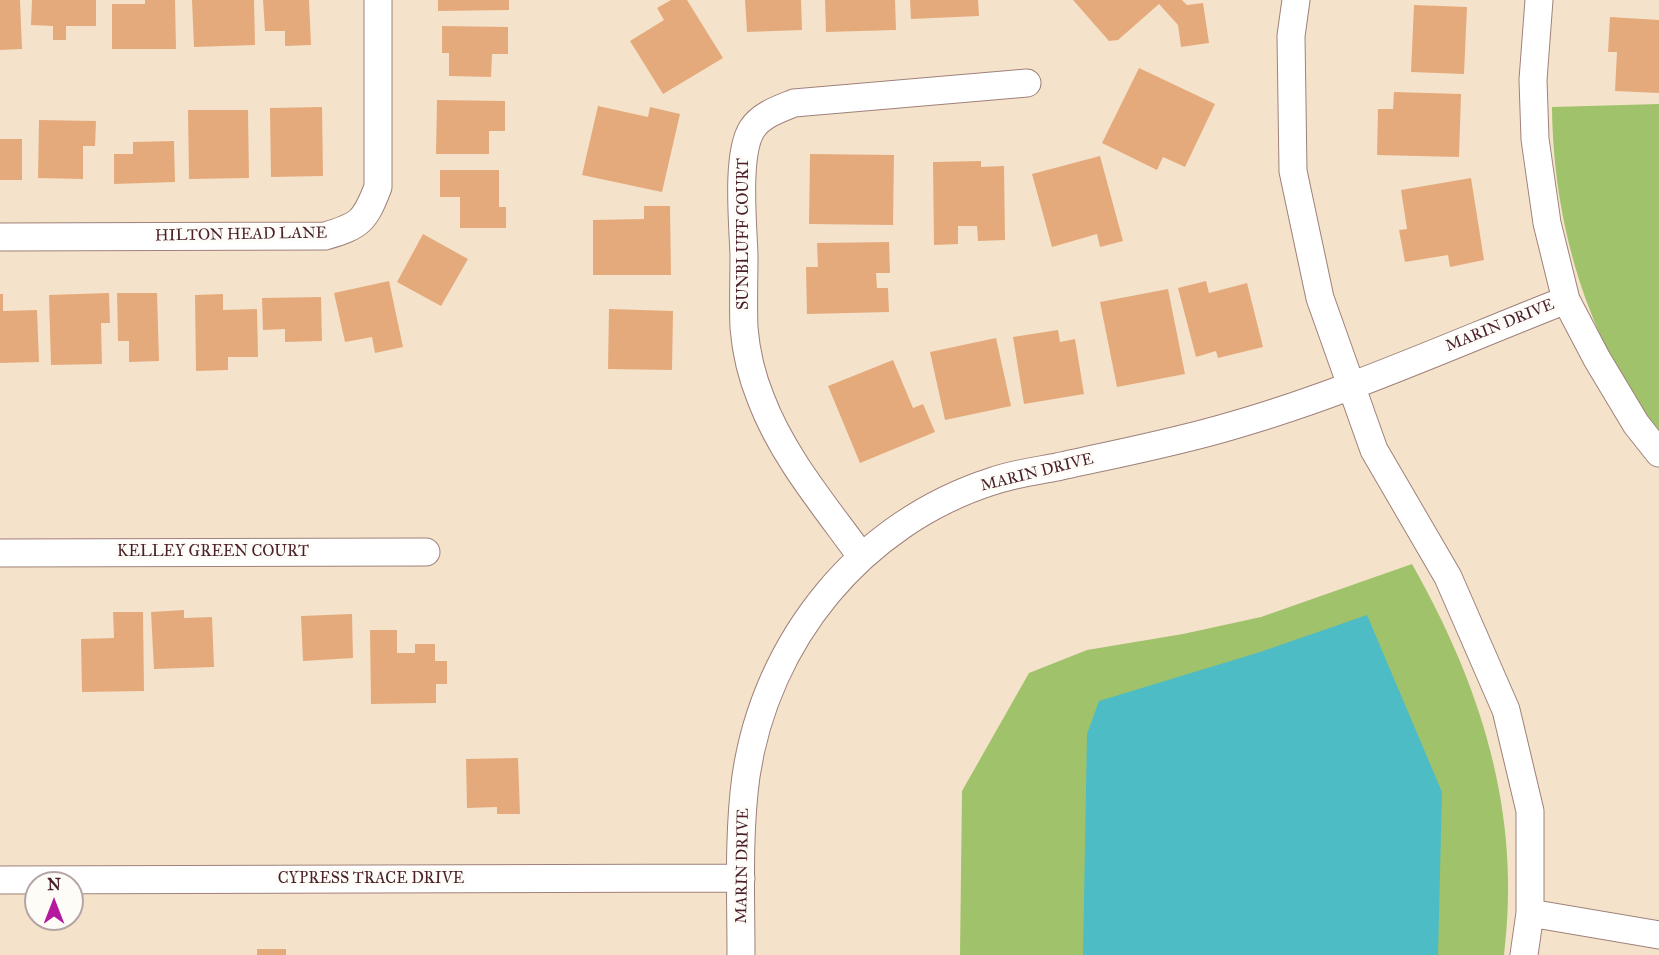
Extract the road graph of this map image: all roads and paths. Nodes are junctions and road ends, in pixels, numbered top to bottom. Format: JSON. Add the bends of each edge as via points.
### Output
{"nodes":[{"id":1,"x":378,"y":0,"type":"edge"},
{"id":2,"x":1296,"y":0,"type":"edge"},
{"id":3,"x":1539,"y":0,"type":"edge"},
{"id":4,"x":1027,"y":83,"type":"dead end"},
{"id":5,"x":0,"y":237,"type":"edge"},
{"id":6,"x":1566,"y":300,"type":"junction"},
{"id":7,"x":1350,"y":385,"type":"junction"},
{"id":8,"x":1659,"y":453,"type":"edge"},
{"id":9,"x":426,"y":552,"type":"dead end"},
{"id":10,"x":0,"y":553,"type":"edge"},
{"id":11,"x":861,"y":556,"type":"junction"},
{"id":12,"x":741,"y":878,"type":"junction"},
{"id":13,"x":0,"y":880,"type":"edge"},
{"id":14,"x":1530,"y":913,"type":"junction"},
{"id":15,"x":1659,"y":935,"type":"edge"},
{"id":16,"x":741,"y":955,"type":"edge"},
{"id":17,"x":1524,"y":955,"type":"edge"}],
"edges":[{"from":1,"to":5,"type":"street","name":"HILTON HEAD LANE","via":[[378,187],[369,210],[352,228],[325,236]]},
{"from":2,"to":7,"type":"street","via":[[1291,36],[1293,171],[1320,298]]},
{"from":3,"to":6,"type":"street","via":[[1533,80],[1535,139],[1547,223]]},
{"from":4,"to":11,"type":"street","name":"SUNBLUFF COURT","via":[[794,103],[764,117],[752,129],[745,148],[744,329],[750,363],[775,433]]},
{"from":6,"to":7,"type":"street","name":"MARIN DRIVE"},
{"from":6,"to":8,"type":"street","via":[[1636,424]]},
{"from":7,"to":11,"type":"street","name":"MARIN DRIVE","via":[[1229,427],[994,481],[906,522]]},
{"from":7,"to":14,"type":"street","via":[[1374,450],[1448,577],[1506,710],[1530,811]]},
{"from":9,"to":10,"type":"street","name":"KELLEY GREEN COURT"},
{"from":11,"to":12,"type":"street","name":"MARIN DRIVE","via":[[828,590],[795,639],[774,681],[747,774]]},
{"from":12,"to":13,"type":"street","name":"CYPRESS TRACE DRIVE"},
{"from":12,"to":16,"type":"street","name":"MARIN DRIVE"},
{"from":14,"to":15,"type":"street"},
{"from":14,"to":17,"type":"street"}]}
